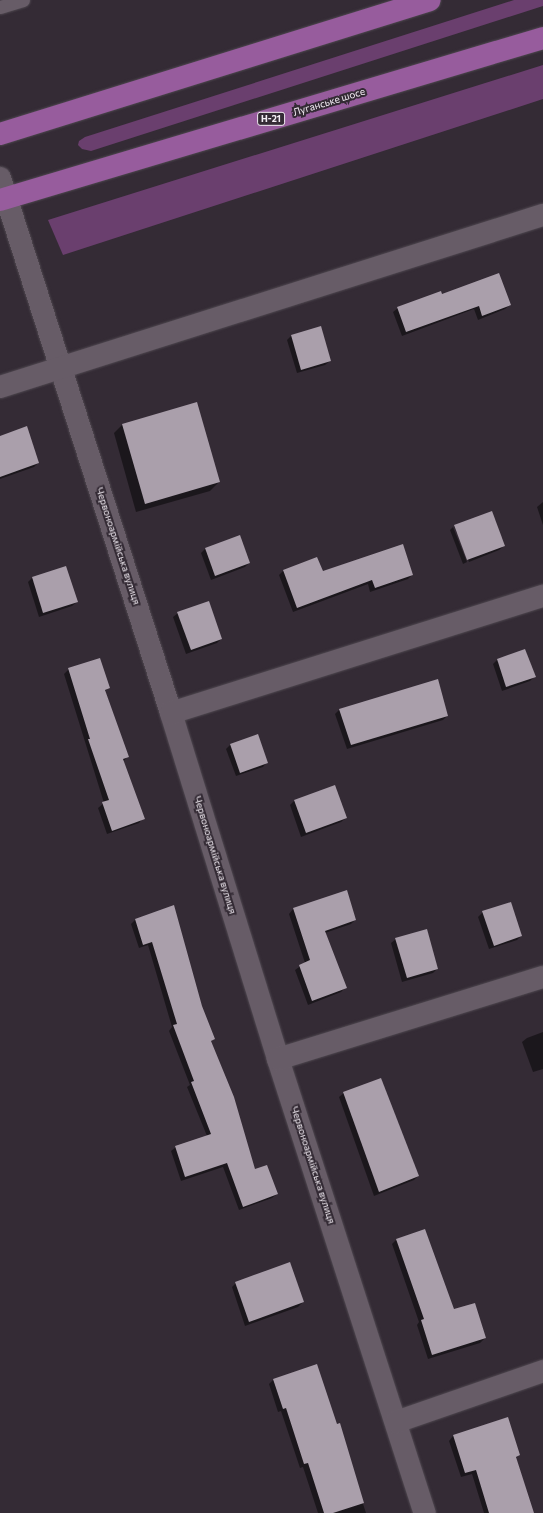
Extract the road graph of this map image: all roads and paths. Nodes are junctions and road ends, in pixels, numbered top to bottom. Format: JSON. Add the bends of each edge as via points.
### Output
{"nodes":[{"id":1,"x":23,"y":0,"type":"edge"},
{"id":2,"x":430,"y":0,"type":"edge"},
{"id":3,"x":0,"y":7,"type":"edge"},
{"id":4,"x":543,"y":38,"type":"edge"},
{"id":5,"x":0,"y":134,"type":"edge"},
{"id":6,"x":2,"y":192,"type":"edge"},
{"id":7,"x":543,"y":215,"type":"edge"},
{"id":8,"x":62,"y":368,"type":"junction"},
{"id":9,"x":0,"y":387,"type":"edge"},
{"id":10,"x":543,"y":596,"type":"edge"},
{"id":11,"x":171,"y":713,"type":"junction"},
{"id":12,"x":543,"y":977,"type":"edge"},
{"id":13,"x":278,"y":1059,"type":"junction"},
{"id":14,"x":543,"y":1371,"type":"edge"},
{"id":15,"x":396,"y":1422,"type":"junction"},
{"id":16,"x":425,"y":1513,"type":"edge"}],
"edges":[{"from":1,"to":3,"type":"lane"},
{"from":2,"to":5,"type":"main road"},
{"from":4,"to":6,"type":"main road","name":"Луганське шосе","number":"Н-21"},
{"from":6,"to":8,"type":"street","name":"Червоноармійська вулиця"},
{"from":7,"to":8,"type":"street"},
{"from":8,"to":9,"type":"street"},
{"from":8,"to":11,"type":"street","name":"Червоноармійська вулиця"},
{"from":10,"to":11,"type":"street"},
{"from":11,"to":13,"type":"street","name":"Червоноармійська вулиця"},
{"from":12,"to":13,"type":"street"},
{"from":13,"to":15,"type":"street","name":"Червоноармійська вулиця"},
{"from":14,"to":15,"type":"street"},
{"from":15,"to":16,"type":"street","name":"Червоноармійська вулиця"}]}
